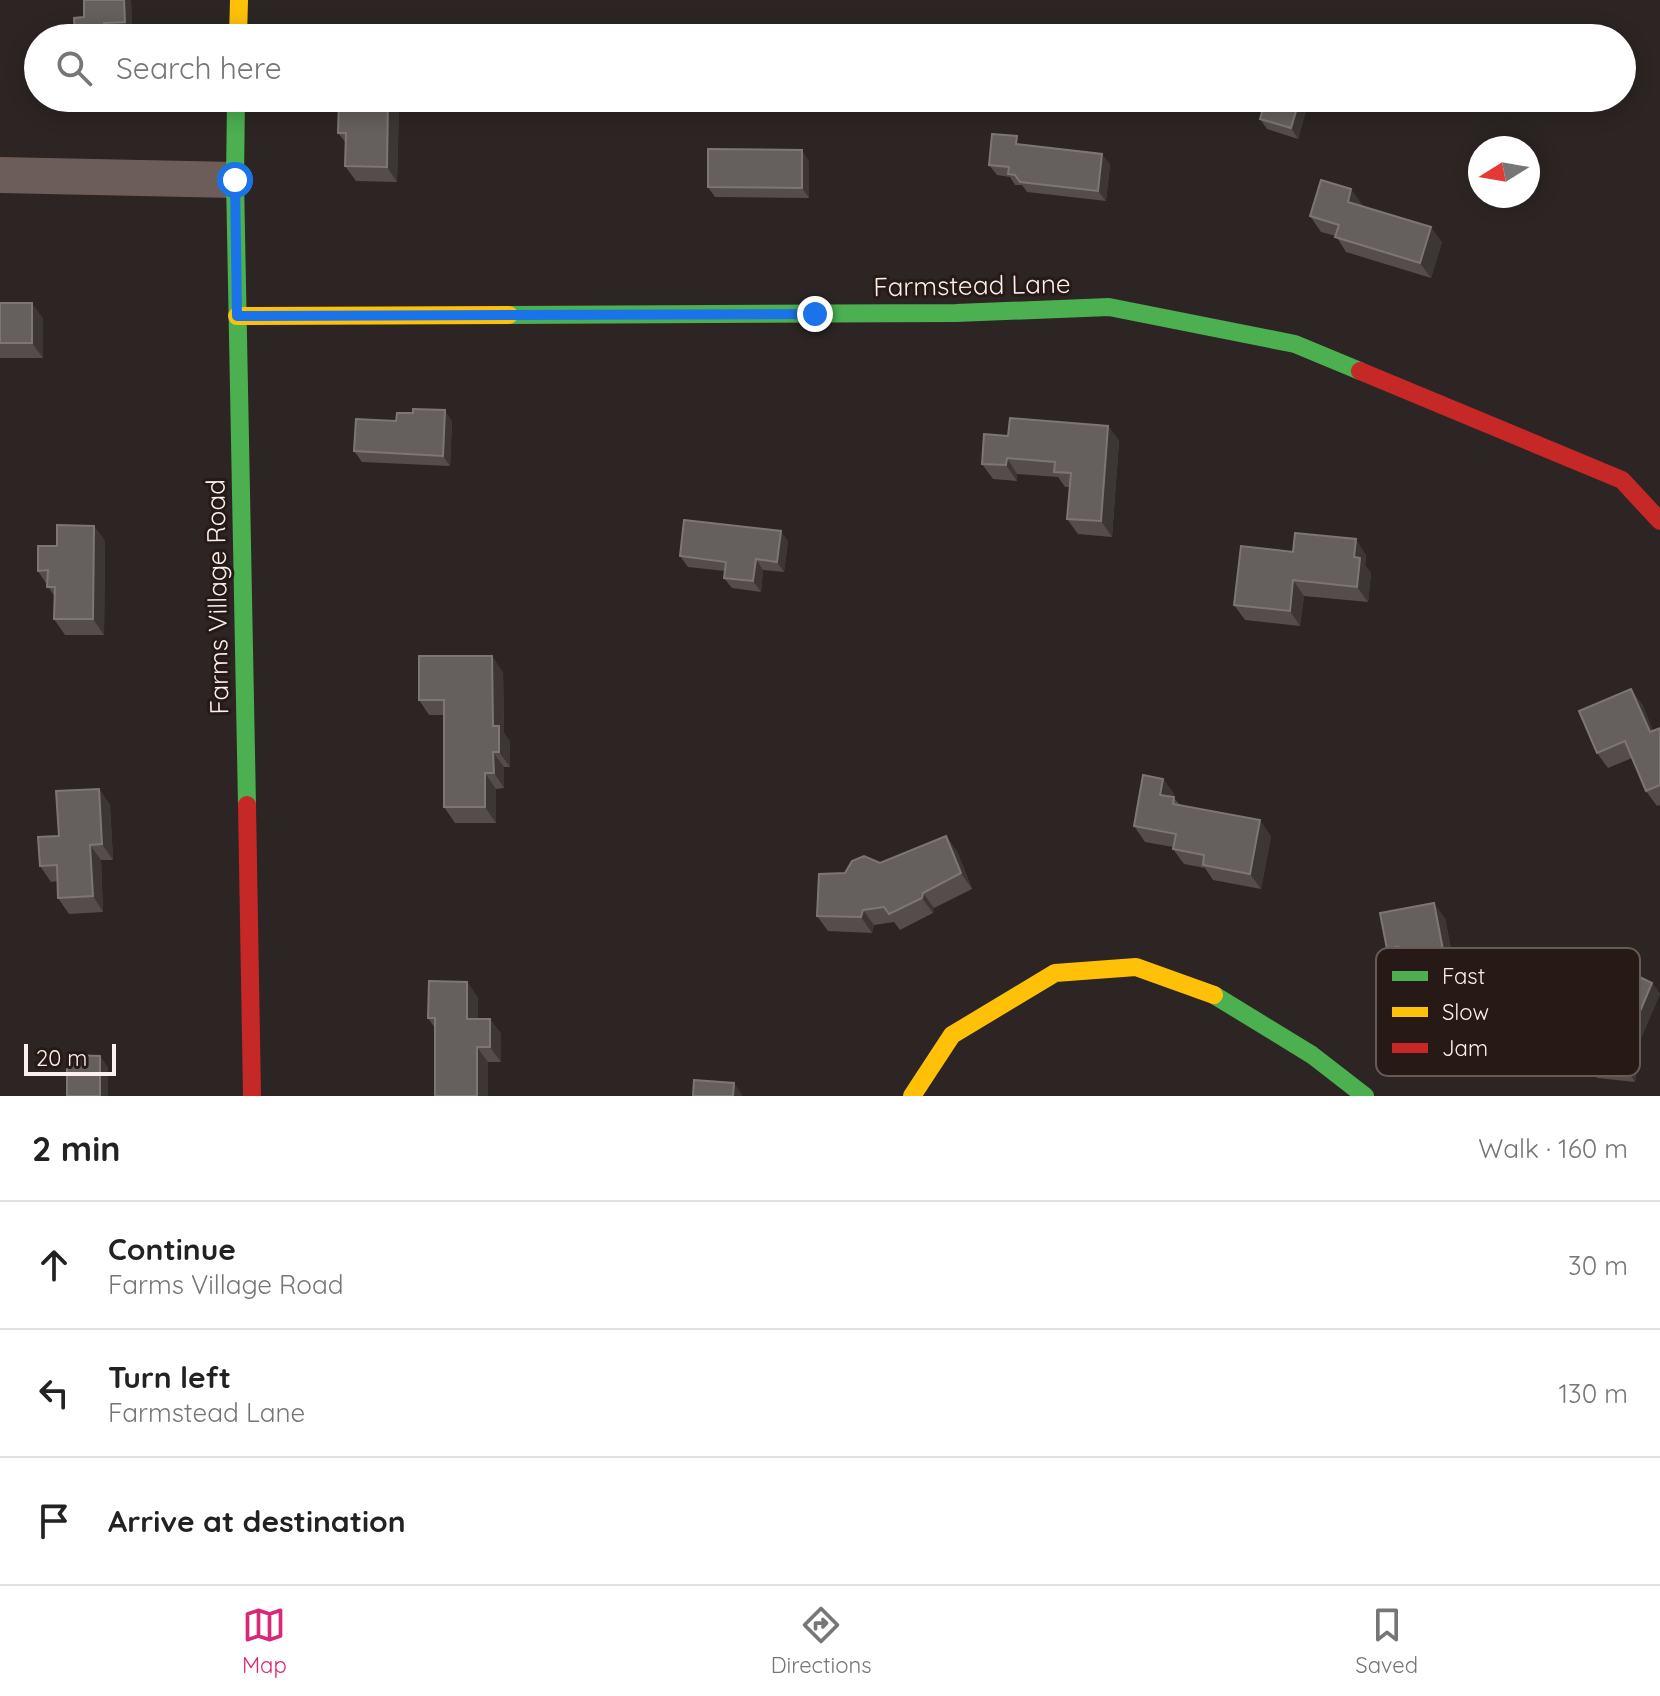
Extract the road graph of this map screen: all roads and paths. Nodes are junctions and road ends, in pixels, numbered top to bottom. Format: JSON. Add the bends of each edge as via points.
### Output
{"nodes":[{"id":1,"x":239,"y":0,"type":"edge"},
{"id":2,"x":238,"y":24,"type":"edge"},
{"id":3,"x":236,"y":112,"type":"edge"},
{"id":4,"x":0,"y":175,"type":"edge"},
{"id":5,"x":235,"y":180,"type":"junction"},
{"id":6,"x":237,"y":316,"type":"junction"},
{"id":7,"x":1660,"y":521,"type":"edge"},
{"id":8,"x":252,"y":1096,"type":"edge"},
{"id":9,"x":912,"y":1096,"type":"edge"},
{"id":10,"x":1365,"y":1096,"type":"edge"}],
"edges":[{"from":1,"to":2,"type":"street"},
{"from":3,"to":5,"type":"street","name":"Farms Village Road"},
{"from":4,"to":5,"type":"street"},
{"from":5,"to":6,"type":"street","name":"Farms Village Road"},
{"from":6,"to":7,"type":"street","name":"Farmstead Lane","via":[[956,313],[1109,307],[1295,344],[1622,480]]},
{"from":6,"to":8,"type":"street","name":"Farms Village Road"},
{"from":9,"to":10,"type":"street","via":[[952,1035],[1055,973],[1136,967],[1211,993],[1312,1055]]}]}
